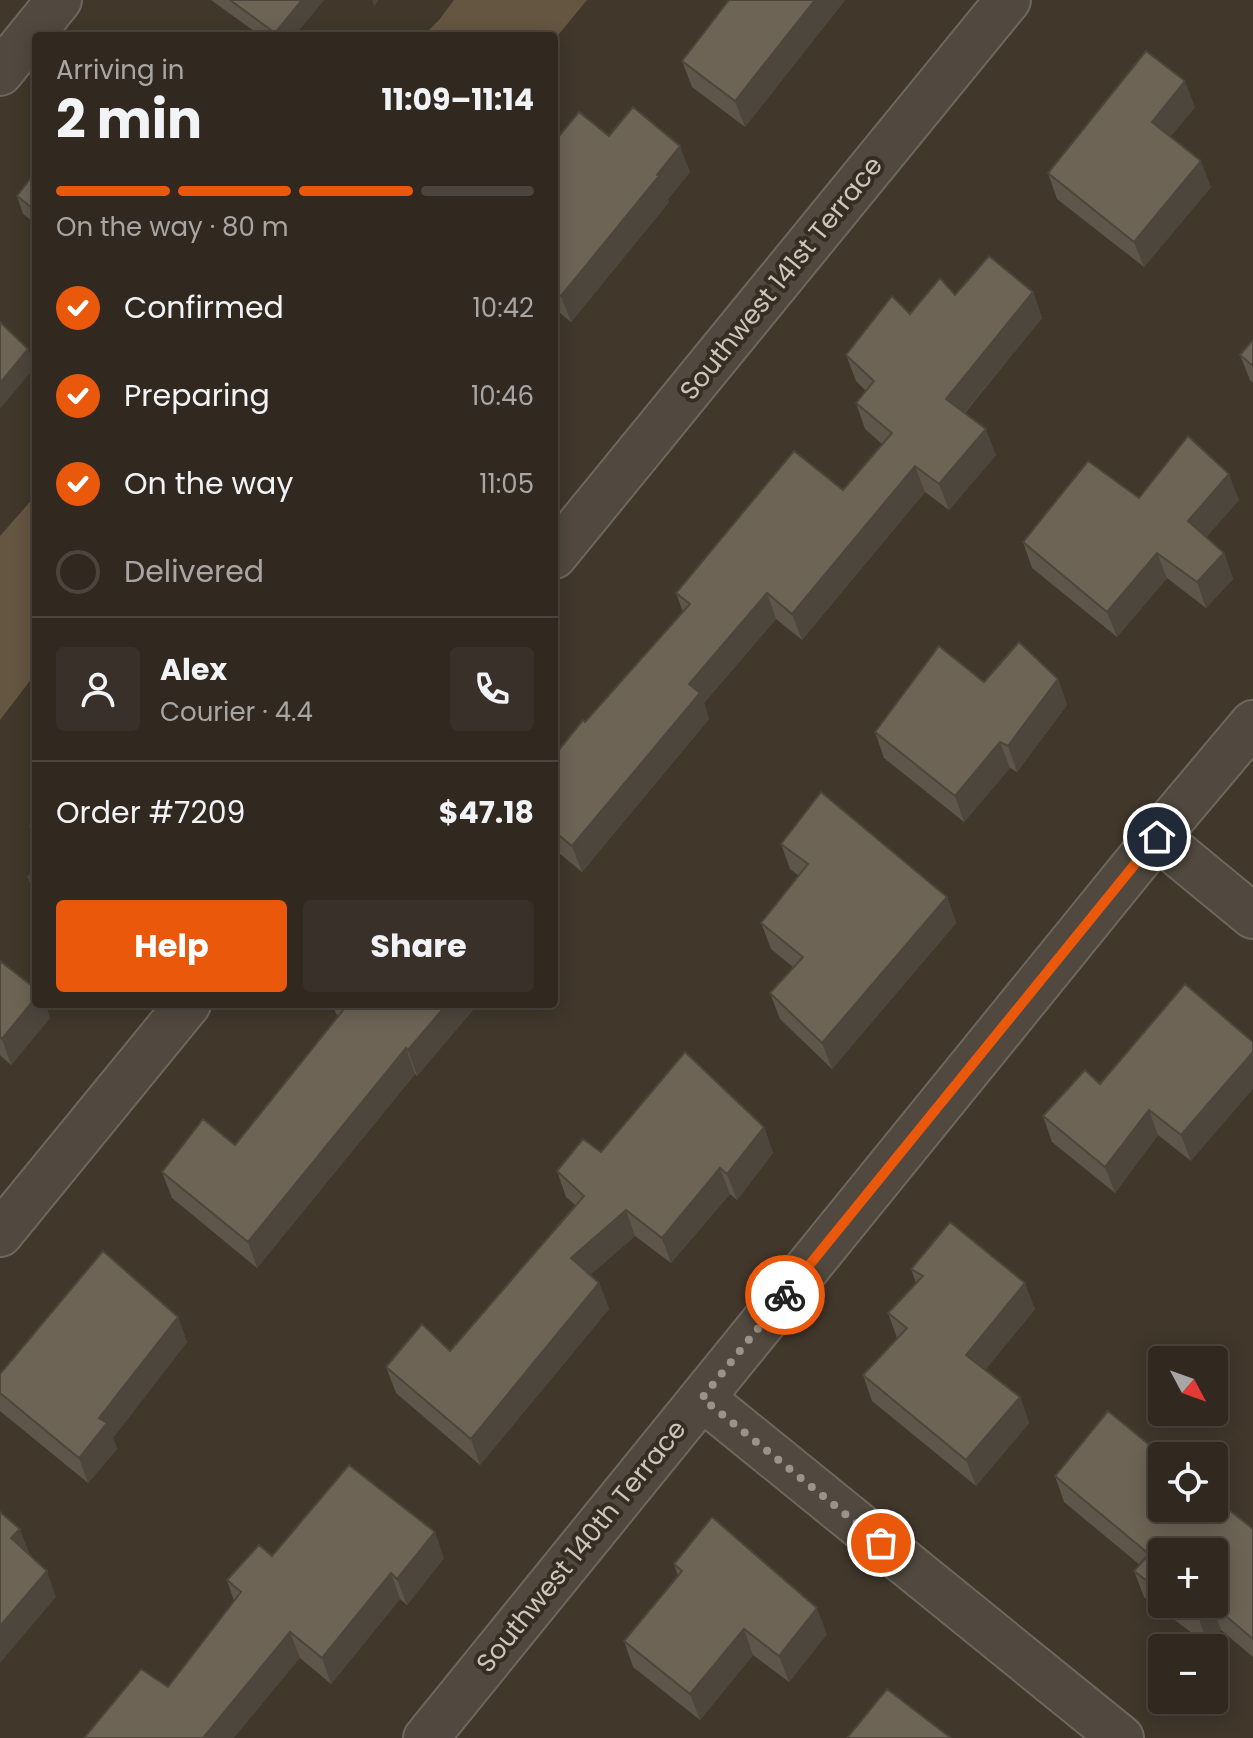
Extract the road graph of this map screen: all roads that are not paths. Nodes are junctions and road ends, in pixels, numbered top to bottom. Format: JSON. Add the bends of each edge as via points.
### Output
{"nodes":[{"id":1,"x":59,"y":0,"type":"edge"},
{"id":2,"x":1008,"y":0,"type":"edge"},
{"id":3,"x":33,"y":32,"type":"edge"},
{"id":4,"x":32,"y":33,"type":"edge"},
{"id":5,"x":0,"y":73,"type":"edge"},
{"id":6,"x":558,"y":551,"type":"edge"},
{"id":7,"x":1253,"y":723,"type":"edge"},
{"id":8,"x":1157,"y":837,"type":"junction"},
{"id":9,"x":1253,"y":916,"type":"edge"},
{"id":10,"x":185,"y":1008,"type":"edge"},
{"id":11,"x":0,"y":1234,"type":"edge"},
{"id":12,"x":702,"y":1398,"type":"junction"},
{"id":13,"x":426,"y":1738,"type":"edge"},
{"id":14,"x":1121,"y":1738,"type":"edge"}],
"edges":[{"from":1,"to":3,"type":"street"},
{"from":2,"to":6,"type":"street","name":"Southwest 141st Terrace"},
{"from":4,"to":5,"type":"street"},
{"from":7,"to":8,"type":"street","name":"Southwest 140th Terrace"},
{"from":8,"to":9,"type":"street"},
{"from":8,"to":12,"type":"street","name":"Southwest 140th Terrace"},
{"from":10,"to":11,"type":"street"},
{"from":12,"to":13,"type":"street","name":"Southwest 140th Terrace"},
{"from":12,"to":14,"type":"street"}]}
